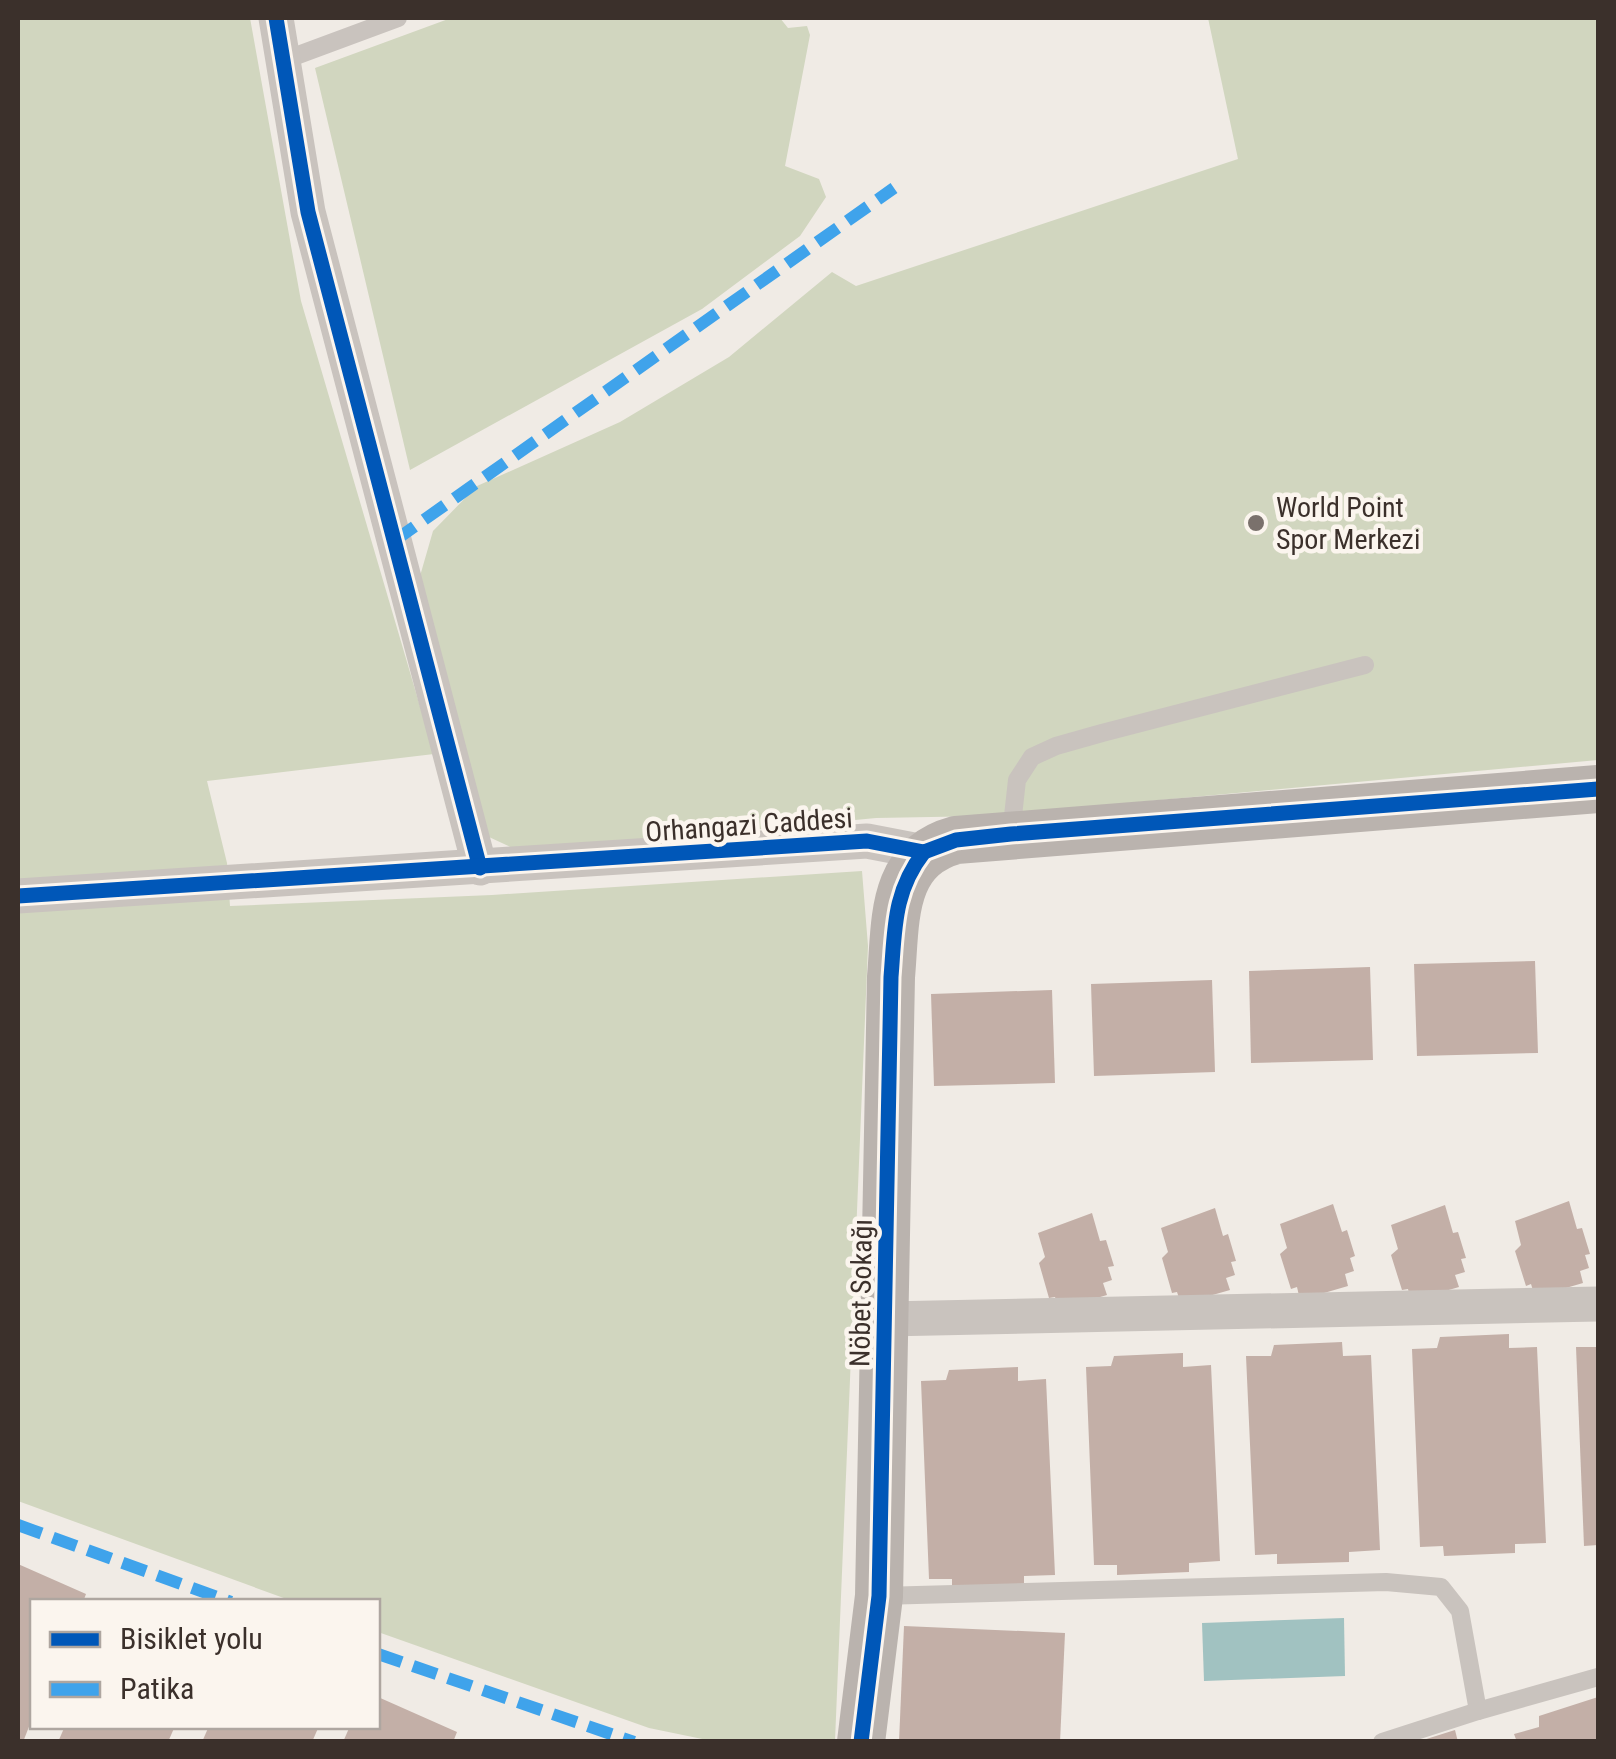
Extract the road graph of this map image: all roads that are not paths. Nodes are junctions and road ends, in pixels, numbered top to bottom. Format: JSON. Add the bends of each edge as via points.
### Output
{"nodes":[{"id":1,"x":276,"y":18,"type":"edge"},
{"id":2,"x":398,"y":18,"type":"edge"},
{"id":3,"x":282,"y":61,"type":"junction"},
{"id":4,"x":1365,"y":665,"type":"dead end"},
{"id":5,"x":1598,"y":789,"type":"edge"},
{"id":6,"x":1011,"y":834,"type":"junction"},
{"id":7,"x":924,"y":852,"type":"junction"},
{"id":8,"x":480,"y":868,"type":"junction"},
{"id":9,"x":18,"y":896,"type":"edge"},
{"id":10,"x":1598,"y":1304,"type":"edge"},
{"id":11,"x":886,"y":1319,"type":"junction"},
{"id":12,"x":879,"y":1596,"type":"junction"},
{"id":13,"x":1598,"y":1677,"type":"edge"},
{"id":14,"x":1478,"y":1711,"type":"junction"},
{"id":15,"x":861,"y":1742,"type":"edge"},
{"id":16,"x":1382,"y":1742,"type":"edge"}],
"edges":[{"from":1,"to":3,"type":"street"},
{"from":2,"to":3,"type":"lane"},
{"from":3,"to":8,"type":"street","via":[[308,212]]},
{"from":4,"to":6,"type":"lane","via":[[1032,757],[1016,780]]},
{"from":5,"to":6,"type":"street","name":"Orhangazi Caddesi"},
{"from":6,"to":7,"type":"street","name":"Orhangazi Caddesi","via":[[956,840]]},
{"from":7,"to":8,"type":"street","name":"Orhangazi Caddesi","via":[[866,841]]},
{"from":7,"to":11,"type":"street","name":"Nöbet Sokağı","via":[[897,905],[891,977]]},
{"from":8,"to":9,"type":"street","name":"Orhangazi Caddesi"},
{"from":10,"to":11,"type":"street","name":"Nöbet Sokağı"},
{"from":11,"to":12,"type":"street","name":"Nöbet Sokağı"},
{"from":12,"to":14,"type":"lane","via":[[1442,1586],[1460,1611]]},
{"from":12,"to":15,"type":"street","name":"Nöbet Sokağı"},
{"from":13,"to":14,"type":"lane"},
{"from":14,"to":16,"type":"lane"}]}
